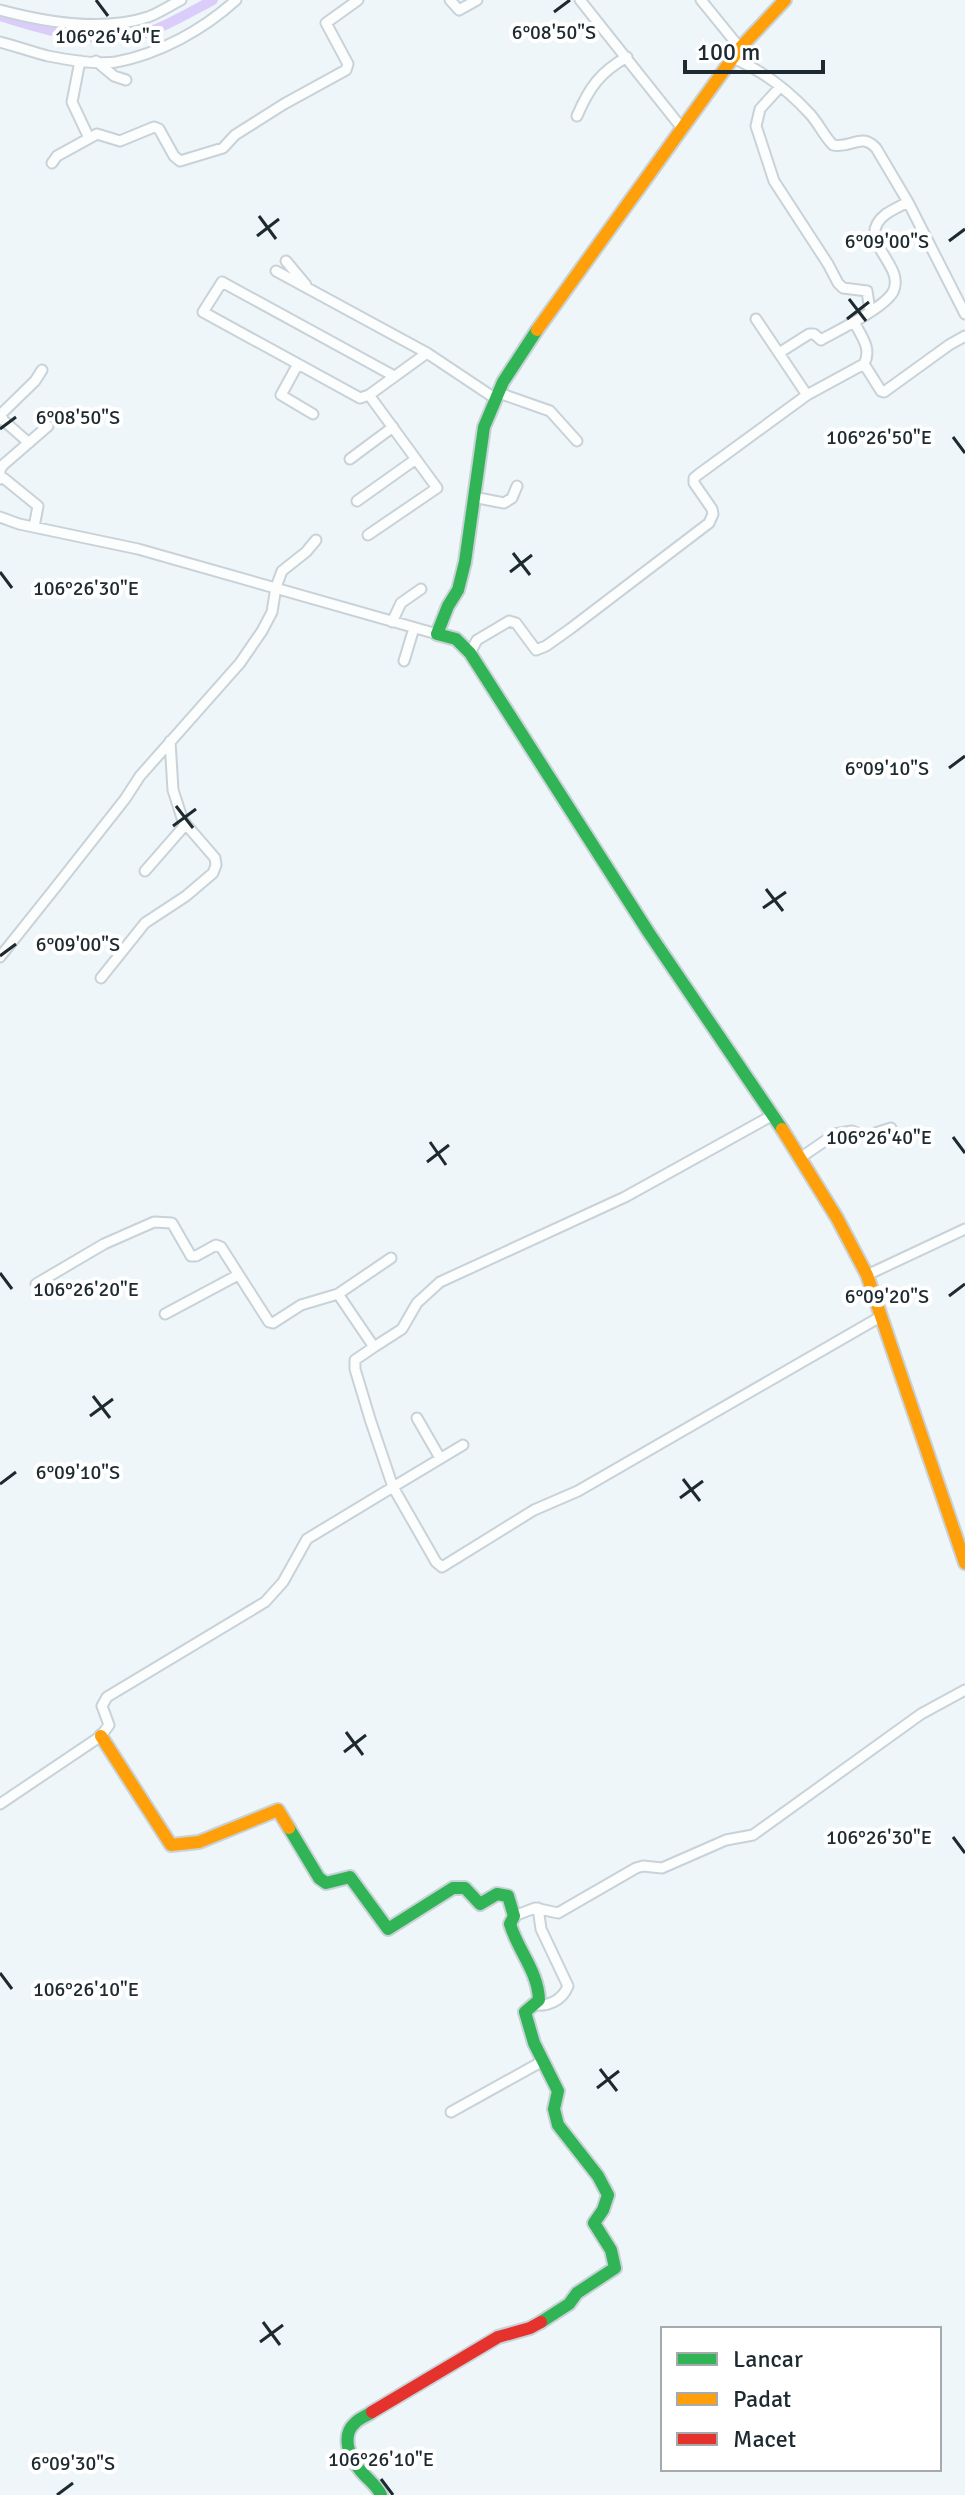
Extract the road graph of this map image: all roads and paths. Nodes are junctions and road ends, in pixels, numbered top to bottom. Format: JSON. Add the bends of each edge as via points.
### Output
{"nodes":[{"id":1,"x":181,"y":0,"type":"edge"},
{"id":2,"x":236,"y":0,"type":"edge"},
{"id":3,"x":358,"y":0,"type":"edge"},
{"id":4,"x":450,"y":0,"type":"edge"},
{"id":5,"x":477,"y":0,"type":"edge"},
{"id":6,"x":580,"y":0,"type":"edge"},
{"id":7,"x":701,"y":0,"type":"edge"},
{"id":8,"x":785,"y":0,"type":"edge"},
{"id":9,"x":0,"y":10,"type":"edge"},
{"id":10,"x":0,"y":42,"type":"edge"},
{"id":11,"x":737,"y":53,"type":"junction"},
{"id":12,"x":627,"y":57,"type":"junction"},
{"id":13,"x":80,"y":61,"type":"junction"},
{"id":14,"x":96,"y":61,"type":"junction"},
{"id":15,"x":126,"y":80,"type":"dead end"},
{"id":16,"x":780,"y":87,"type":"junction"},
{"id":17,"x":577,"y":116,"type":"dead end"},
{"id":18,"x":681,"y":127,"type":"junction"},
{"id":19,"x":89,"y":138,"type":"junction"},
{"id":20,"x":52,"y":163,"type":"dead end"},
{"id":21,"x":908,"y":202,"type":"junction"},
{"id":22,"x":286,"y":261,"type":"dead end"},
{"id":23,"x":276,"y":271,"type":"dead end"},
{"id":24,"x":310,"y":290,"type":"junction"},
{"id":25,"x":870,"y":311,"type":"junction"},
{"id":26,"x":965,"y":314,"type":"edge"},
{"id":27,"x":756,"y":319,"type":"dead end"},
{"id":28,"x":854,"y":322,"type":"junction"},
{"id":29,"x":965,"y":336,"type":"edge"},
{"id":30,"x":427,"y":353,"type":"junction"},
{"id":31,"x":779,"y":353,"type":"junction"},
{"id":32,"x":298,"y":364,"type":"junction"},
{"id":33,"x":864,"y":364,"type":"junction"},
{"id":34,"x":42,"y":370,"type":"dead end"},
{"id":35,"x":394,"y":376,"type":"junction"},
{"id":36,"x":369,"y":395,"type":"junction"},
{"id":37,"x":807,"y":395,"type":"junction"},
{"id":38,"x":497,"y":396,"type":"junction"},
{"id":39,"x":313,"y":414,"type":"dead end"},
{"id":40,"x":3,"y":426,"type":"edge"},
{"id":41,"x":48,"y":426,"type":"dead end"},
{"id":42,"x":393,"y":427,"type":"junction"},
{"id":43,"x":577,"y":441,"type":"dead end"},
{"id":44,"x":29,"y":443,"type":"junction"},
{"id":45,"x":350,"y":459,"type":"dead end"},
{"id":46,"x":416,"y":459,"type":"junction"},
{"id":47,"x":2,"y":463,"type":"edge"},
{"id":48,"x":0,"y":478,"type":"edge"},
{"id":49,"x":517,"y":486,"type":"dead end"},
{"id":50,"x":473,"y":497,"type":"junction"},
{"id":51,"x":357,"y":501,"type":"dead end"},
{"id":52,"x":0,"y":517,"type":"edge"},
{"id":53,"x":34,"y":527,"type":"junction"},
{"id":54,"x":368,"y":535,"type":"dead end"},
{"id":55,"x":316,"y":540,"type":"dead end"},
{"id":56,"x":276,"y":587,"type":"junction"},
{"id":57,"x":421,"y":589,"type":"dead end"},
{"id":58,"x":392,"y":622,"type":"junction"},
{"id":59,"x":414,"y":628,"type":"junction"},
{"id":60,"x":437,"y":634,"type":"junction"},
{"id":61,"x":470,"y":653,"type":"junction"},
{"id":62,"x":404,"y":661,"type":"dead end"},
{"id":63,"x":170,"y":741,"type":"junction"},
{"id":64,"x":186,"y":824,"type":"junction"},
{"id":65,"x":145,"y":871,"type":"dead end"},
{"id":66,"x":0,"y":957,"type":"edge"},
{"id":67,"x":101,"y":978,"type":"dead end"},
{"id":68,"x":773,"y":1115,"type":"junction"},
{"id":69,"x":891,"y":1128,"type":"dead end"},
{"id":70,"x":800,"y":1158,"type":"junction"},
{"id":71,"x":965,"y":1229,"type":"edge"},
{"id":72,"x":391,"y":1258,"type":"dead end"},
{"id":73,"x":238,"y":1275,"type":"junction"},
{"id":74,"x":867,"y":1275,"type":"junction"},
{"id":75,"x":36,"y":1284,"type":"dead end"},
{"id":76,"x":338,"y":1294,"type":"junction"},
{"id":77,"x":165,"y":1314,"type":"dead end"},
{"id":78,"x":880,"y":1317,"type":"junction"},
{"id":79,"x":374,"y":1347,"type":"junction"},
{"id":80,"x":417,"y":1418,"type":"dead end"},
{"id":81,"x":463,"y":1445,"type":"dead end"},
{"id":82,"x":440,"y":1458,"type":"junction"},
{"id":83,"x":393,"y":1487,"type":"junction"},
{"id":84,"x":965,"y":1563,"type":"edge"},
{"id":85,"x":965,"y":1690,"type":"edge"},
{"id":86,"x":101,"y":1736,"type":"junction"},
{"id":87,"x":0,"y":1804,"type":"edge"},
{"id":88,"x":538,"y":1908,"type":"junction"},
{"id":89,"x":514,"y":1916,"type":"junction"},
{"id":90,"x":532,"y":2004,"type":"junction"},
{"id":91,"x":541,"y":2062,"type":"junction"},
{"id":92,"x":451,"y":2112,"type":"dead end"},
{"id":93,"x":381,"y":2495,"type":"edge"}],
"edges":[{"from":1,"to":9,"type":"street","via":[[122,23],[58,23]]},
{"from":2,"to":14,"type":"street","via":[[179,41],[113,62]]},
{"from":3,"to":19,"type":"street","via":[[326,23],[348,64],[346,70],[261,118],[223,148],[180,161],[154,127],[127,140],[97,134]]},
{"from":4,"to":5,"type":"street","via":[[459,10]]},
{"from":6,"to":12,"type":"street"},
{"from":7,"to":11,"type":"street"},
{"from":8,"to":11,"type":"street"},
{"from":10,"to":13,"type":"street"},
{"from":11,"to":16,"type":"street"},
{"from":11,"to":18,"type":"street"},
{"from":12,"to":17,"type":"street","via":[[596,80]]},
{"from":12,"to":18,"type":"street"},
{"from":13,"to":14,"type":"street"},
{"from":13,"to":19,"type":"street","via":[[72,102]]},
{"from":14,"to":15,"type":"street"},
{"from":16,"to":21,"type":"street","via":[[813,117],[833,145],[869,141]]},
{"from":16,"to":25,"type":"street","via":[[760,109],[756,126],[774,181],[838,283],[867,291]]},
{"from":18,"to":38,"type":"street","via":[[533,335]]},
{"from":19,"to":20,"type":"street"},
{"from":21,"to":25,"type":"street","via":[[875,227],[877,246],[895,281],[893,292]]},
{"from":21,"to":26,"type":"street"},
{"from":22,"to":24,"type":"street"},
{"from":23,"to":24,"type":"street"},
{"from":24,"to":30,"type":"street"},
{"from":25,"to":28,"type":"street"},
{"from":27,"to":31,"type":"street"},
{"from":28,"to":31,"type":"street","via":[[821,340],[809,334]]},
{"from":28,"to":33,"type":"street","via":[[868,349]]},
{"from":29,"to":33,"type":"street","via":[[884,392]]},
{"from":30,"to":35,"type":"street"},
{"from":30,"to":38,"type":"street"},
{"from":31,"to":37,"type":"street"},
{"from":32,"to":35,"type":"street","via":[[203,312],[222,282]]},
{"from":32,"to":36,"type":"street","via":[[355,396]]},
{"from":32,"to":39,"type":"street","via":[[281,395]]},
{"from":33,"to":37,"type":"street"},
{"from":34,"to":40,"type":"street","via":[[3,411]]},
{"from":35,"to":36,"type":"street"},
{"from":36,"to":42,"type":"street"},
{"from":37,"to":61,"type":"street","via":[[694,478],[712,509],[706,527],[541,649],[533,648],[511,620],[477,640]]},
{"from":38,"to":43,"type":"street","via":[[550,411]]},
{"from":38,"to":50,"type":"street","via":[[484,427]]},
{"from":40,"to":44,"type":"street"},
{"from":41,"to":44,"type":"street"},
{"from":42,"to":45,"type":"street"},
{"from":42,"to":46,"type":"street"},
{"from":44,"to":47,"type":"street"},
{"from":46,"to":51,"type":"street"},
{"from":46,"to":54,"type":"street","via":[[437,488]]},
{"from":47,"to":48,"type":"street"},
{"from":48,"to":53,"type":"street","via":[[38,506]]},
{"from":49,"to":50,"type":"street","via":[[504,503]]},
{"from":50,"to":60,"type":"street","via":[[458,590]]},
{"from":52,"to":53,"type":"street"},
{"from":53,"to":56,"type":"street"},
{"from":55,"to":56,"type":"street","via":[[282,571]]},
{"from":56,"to":58,"type":"street"},
{"from":56,"to":63,"type":"street","via":[[272,612],[240,663]]},
{"from":57,"to":58,"type":"street","via":[[401,603]]},
{"from":58,"to":59,"type":"street"},
{"from":59,"to":60,"type":"street"},
{"from":59,"to":62,"type":"street"},
{"from":60,"to":61,"type":"street","via":[[462,642]]},
{"from":61,"to":68,"type":"street"},
{"from":63,"to":64,"type":"street","via":[[173,790]]},
{"from":63,"to":66,"type":"street"},
{"from":64,"to":65,"type":"street"},
{"from":64,"to":67,"type":"street","via":[[215,858],[213,873],[145,923]]},
{"from":68,"to":70,"type":"street"},
{"from":68,"to":79,"type":"street","via":[[625,1197],[440,1282],[417,1303],[402,1329]]},
{"from":69,"to":70,"type":"street","via":[[866,1136],[852,1131],[835,1134]]},
{"from":70,"to":74,"type":"street"},
{"from":71,"to":74,"type":"street"},
{"from":72,"to":76,"type":"street"},
{"from":73,"to":75,"type":"street","via":[[221,1247],[191,1256],[174,1224],[154,1222]]},
{"from":73,"to":76,"type":"street","via":[[273,1323],[301,1305]]},
{"from":73,"to":77,"type":"street"},
{"from":74,"to":78,"type":"street"},
{"from":76,"to":79,"type":"street"},
{"from":78,"to":83,"type":"street","via":[[442,1567]]},
{"from":78,"to":84,"type":"street"},
{"from":79,"to":83,"type":"street","via":[[355,1360],[355,1369]]},
{"from":80,"to":82,"type":"street"},
{"from":81,"to":82,"type":"street"},
{"from":82,"to":83,"type":"street"},
{"from":83,"to":86,"type":"street","via":[[307,1539],[265,1602],[107,1697],[102,1706],[109,1725]]},
{"from":85,"to":88,"type":"street","via":[[921,1714],[753,1835],[726,1840],[662,1868],[636,1868],[558,1913]]},
{"from":86,"to":87,"type":"street"},
{"from":86,"to":89,"type":"street","via":[[171,1845],[199,1842],[278,1810],[319,1878],[326,1883],[350,1877],[385,1928],[460,1887],[480,1904],[497,1894],[508,1896]]},
{"from":88,"to":89,"type":"street"},
{"from":88,"to":90,"type":"street","via":[[541,1929],[568,1986],[552,2003]]},
{"from":89,"to":90,"type":"street","via":[[514,1940],[537,1978],[539,2000]]},
{"from":90,"to":91,"type":"street","via":[[525,2012]]},
{"from":91,"to":92,"type":"street"},
{"from":91,"to":93,"type":"street","via":[[558,2091],[558,2125],[608,2195],[594,2223],[615,2268],[543,2321],[498,2337],[354,2423],[346,2442],[361,2472]]}]}
